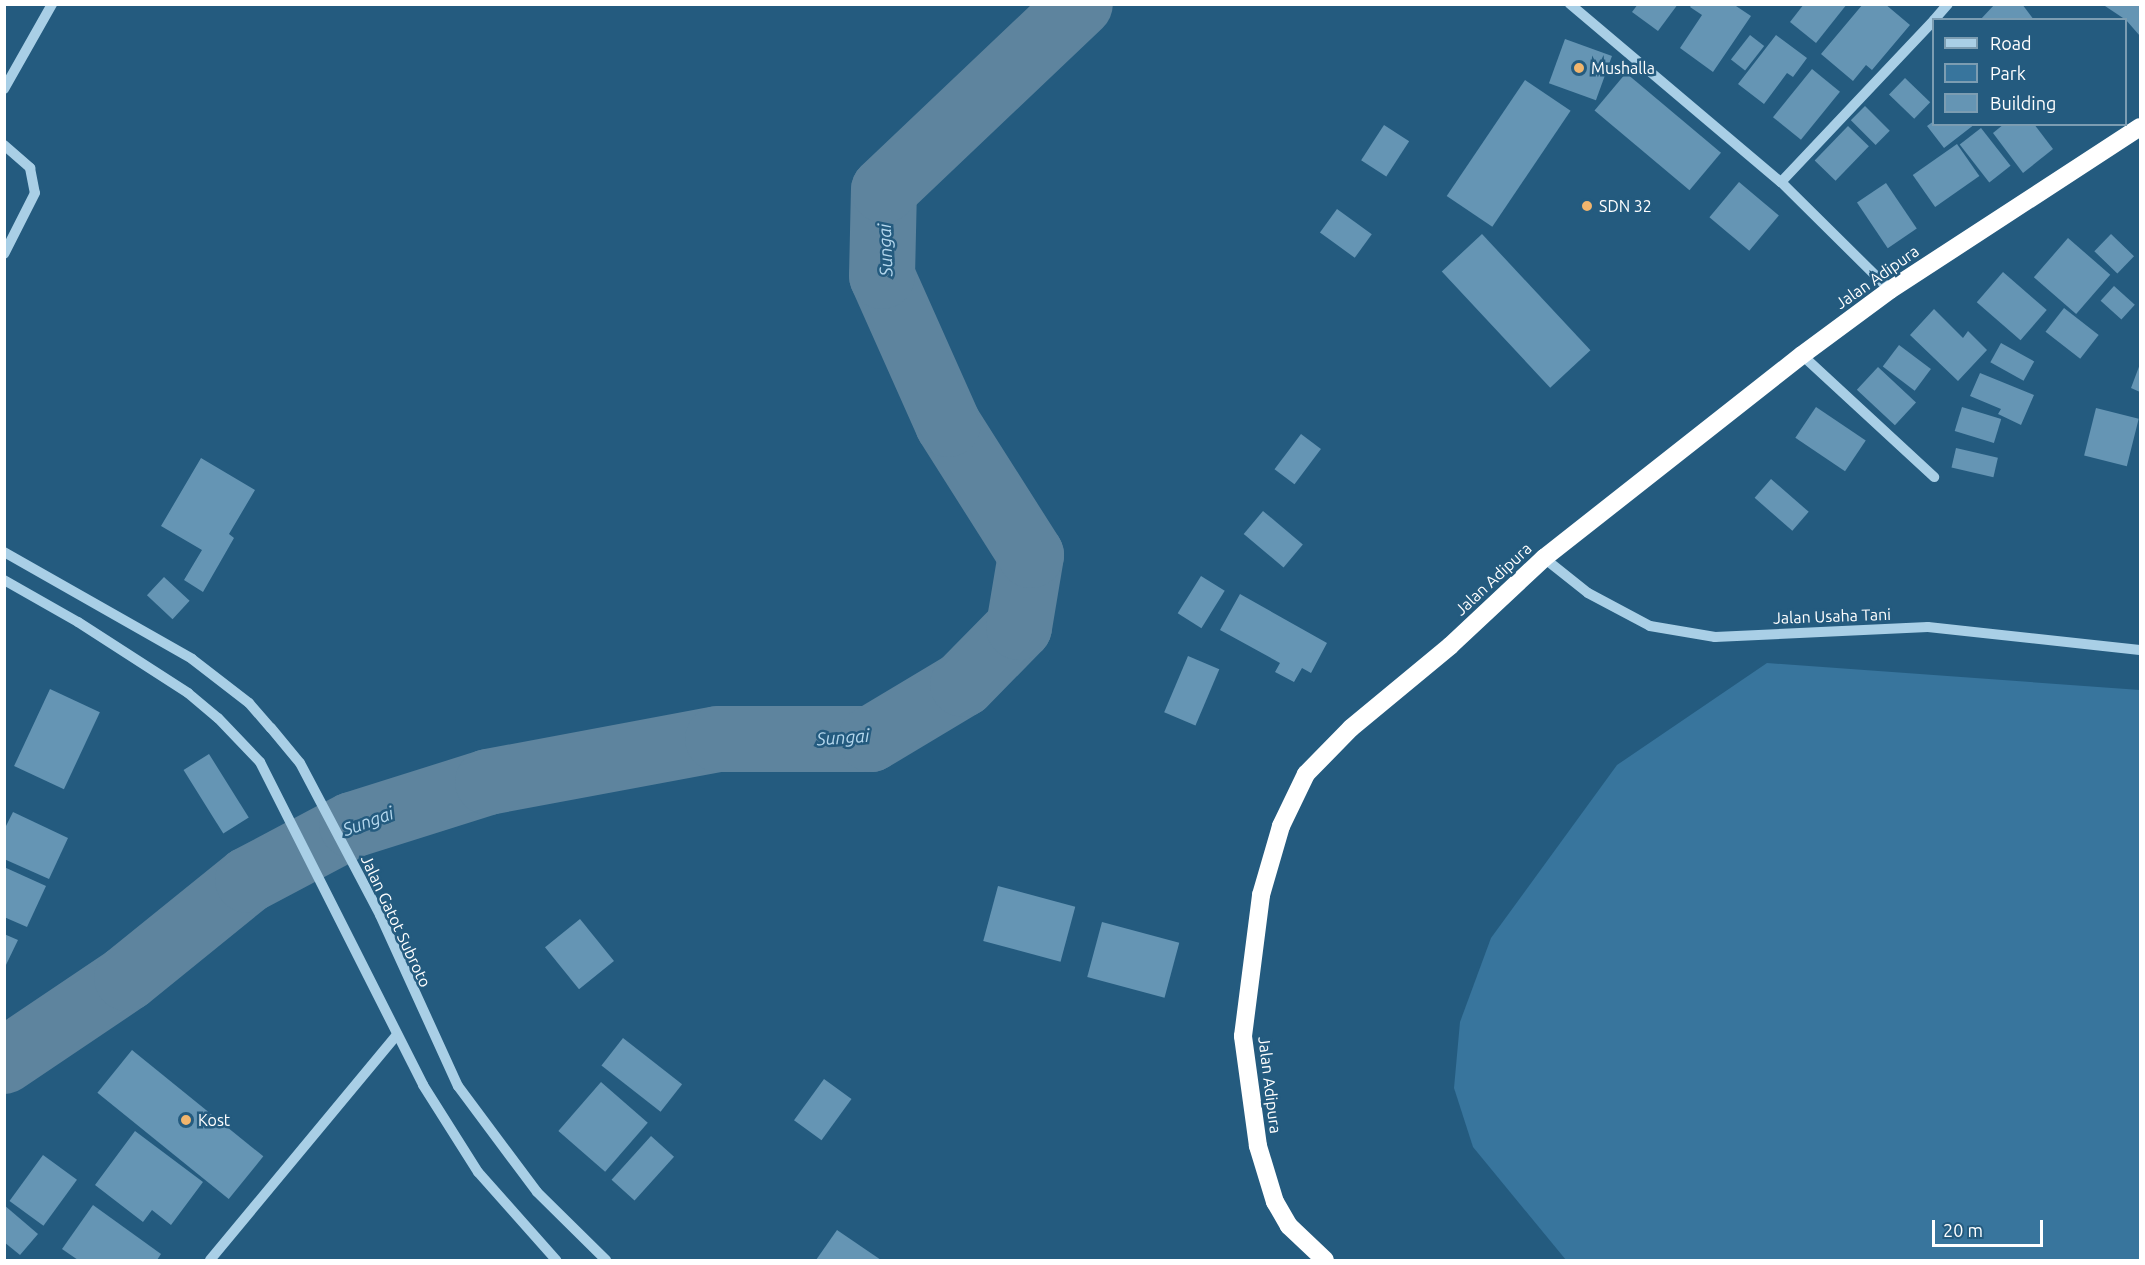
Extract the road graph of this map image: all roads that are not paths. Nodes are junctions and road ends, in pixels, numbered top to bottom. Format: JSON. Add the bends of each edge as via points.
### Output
{"nodes":[{"id":1,"x":52,"y":4,"type":"edge"},
{"id":2,"x":1570,"y":4,"type":"edge"},
{"id":3,"x":1948,"y":4,"type":"edge"},
{"id":4,"x":1936,"y":18,"type":"edge"},
{"id":5,"x":1932,"y":22,"type":"edge"},
{"id":6,"x":4,"y":89,"type":"edge"},
{"id":7,"x":2140,"y":127,"type":"edge"},
{"id":8,"x":4,"y":145,"type":"edge"},
{"id":9,"x":1781,"y":182,"type":"junction"},
{"id":10,"x":4,"y":254,"type":"edge"},
{"id":11,"x":1890,"y":290,"type":"junction"},
{"id":12,"x":1802,"y":355,"type":"junction"},
{"id":13,"x":1934,"y":477,"type":"dead end"},
{"id":14,"x":4,"y":552,"type":"edge"},
{"id":15,"x":1544,"y":558,"type":"junction"},
{"id":16,"x":4,"y":580,"type":"edge"},
{"id":17,"x":2140,"y":650,"type":"edge"},
{"id":18,"x":397,"y":1035,"type":"junction"},
{"id":19,"x":210,"y":1260,"type":"edge"},
{"id":20,"x":555,"y":1260,"type":"edge"},
{"id":21,"x":606,"y":1260,"type":"edge"},
{"id":22,"x":1324,"y":1260,"type":"edge"}],
"edges":[{"from":1,"to":6,"type":"street"},
{"from":2,"to":9,"type":"street"},
{"from":3,"to":4,"type":"street"},
{"from":5,"to":9,"type":"street"},
{"from":7,"to":11,"type":"highway","name":"Jalan Adipura"},
{"from":8,"to":10,"type":"street","via":[[30,168],[35,193]]},
{"from":9,"to":11,"type":"street"},
{"from":11,"to":12,"type":"highway","name":"Jalan Adipura"},
{"from":12,"to":13,"type":"street"},
{"from":12,"to":15,"type":"highway","name":"Jalan Adipura"},
{"from":14,"to":21,"type":"street","name":"Jalan Gatot Subroto","via":[[144,630],[249,703],[300,764],[380,915],[458,1086],[537,1192]]},
{"from":15,"to":17,"type":"street","name":"Jalan Usaha Tani","via":[[1587,593],[1650,626],[1715,637],[1928,627]]},
{"from":15,"to":22,"type":"highway","name":"Jalan Adipura","via":[[1450,646],[1351,728],[1306,774],[1281,826],[1261,895],[1243,1036],[1258,1146],[1275,1202],[1289,1226]]},
{"from":16,"to":18,"type":"street","via":[[188,693],[260,762]]},
{"from":18,"to":19,"type":"street"},
{"from":18,"to":20,"type":"street","via":[[423,1085],[478,1172]]}]}
